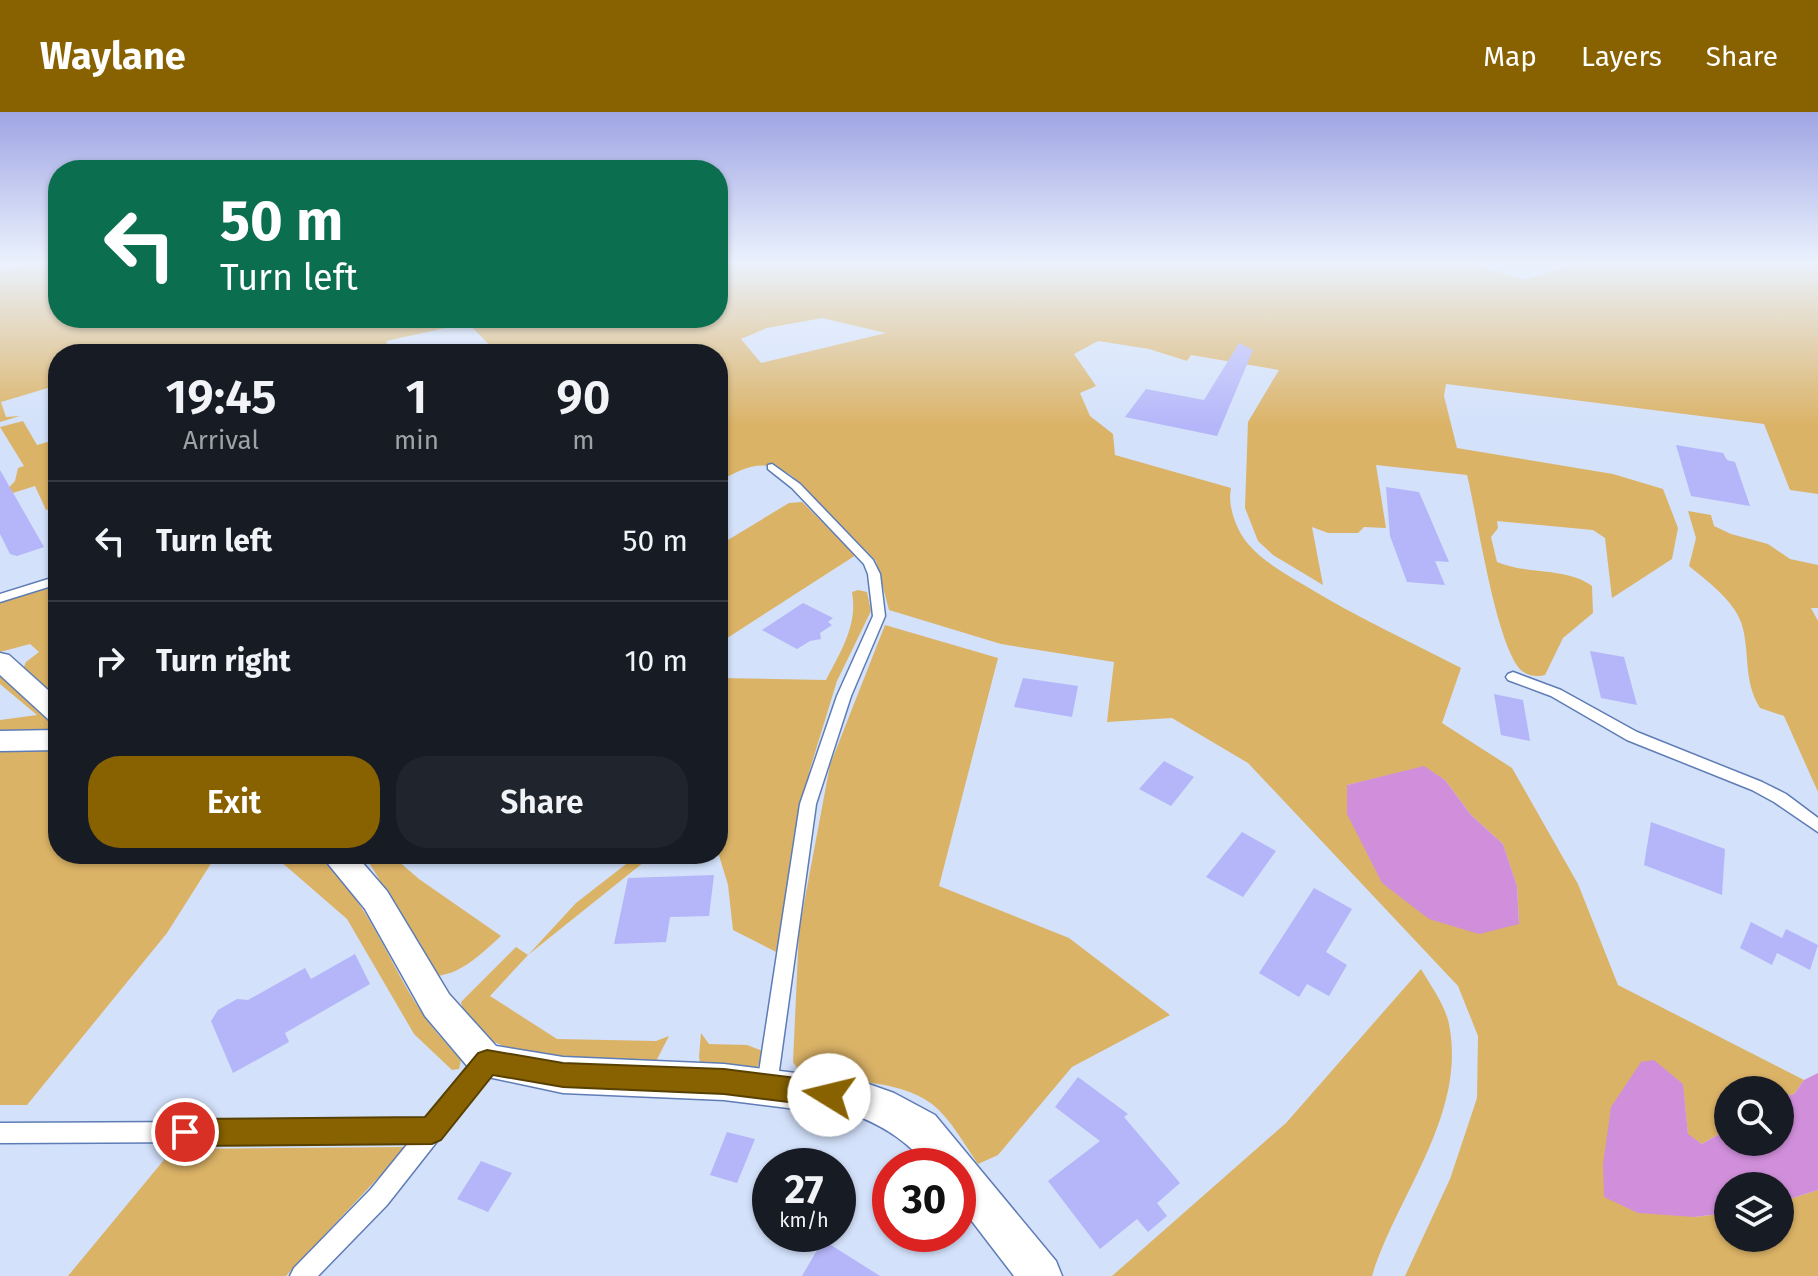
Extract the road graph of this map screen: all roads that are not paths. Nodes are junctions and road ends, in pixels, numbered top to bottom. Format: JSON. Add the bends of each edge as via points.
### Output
{"nodes":[{"id":1,"x":772,"y":467,"type":"dead end"},
{"id":2,"x":48,"y":583,"type":"edge"},
{"id":3,"x":0,"y":598,"type":"edge"},
{"id":4,"x":0,"y":661,"type":"edge"},
{"id":5,"x":1513,"y":677,"type":"dead end"},
{"id":6,"x":48,"y":705,"type":"edge"},
{"id":7,"x":48,"y":740,"type":"edge"},
{"id":8,"x":0,"y":741,"type":"edge"},
{"id":9,"x":1818,"y":826,"type":"edge"},
{"id":10,"x":345,"y":864,"type":"edge"},
{"id":11,"x":487,"y":1062,"type":"junction"},
{"id":12,"x":767,"y":1085,"type":"junction"},
{"id":13,"x":432,"y":1131,"type":"junction"},
{"id":14,"x":0,"y":1133,"type":"edge"},
{"id":15,"x":938,"y":1148,"type":"edge"},
{"id":16,"x":976,"y":1194,"type":"edge"},
{"id":17,"x":302,"y":1276,"type":"edge"},
{"id":18,"x":1041,"y":1276,"type":"edge"}],
"edges":[{"from":1,"to":12,"type":"lane","via":[[869,563],[880,605],[808,804]]},
{"from":2,"to":3,"type":"lane"},
{"from":4,"to":6,"type":"street"},
{"from":5,"to":9,"type":"lane","via":[[1556,693],[1646,742],[1757,786]]},
{"from":7,"to":8,"type":"street"},
{"from":10,"to":11,"type":"street","via":[[376,900],[437,1005]]},
{"from":11,"to":12,"type":"street","via":[[563,1075]]},
{"from":11,"to":13,"type":"lane"},
{"from":12,"to":15,"type":"street","via":[[860,1099],[894,1112]]},
{"from":13,"to":14,"type":"lane"},
{"from":13,"to":17,"type":"lane","via":[[379,1197]]},
{"from":16,"to":18,"type":"street"}]}
